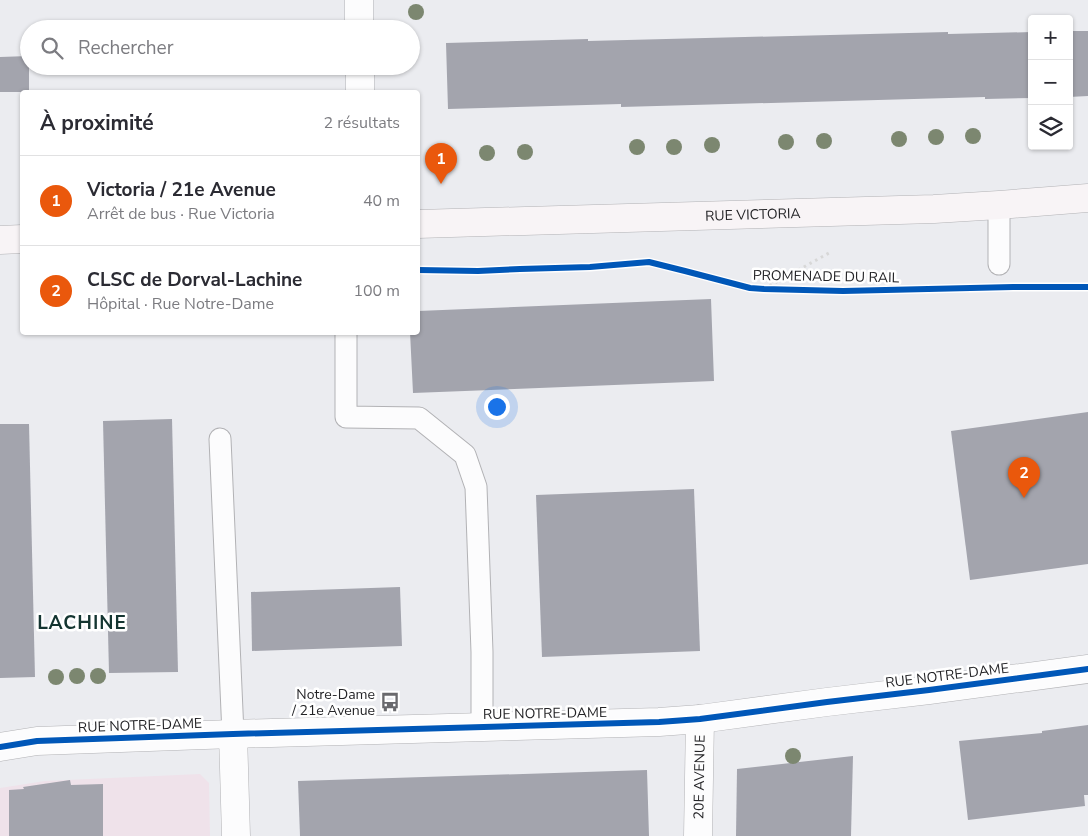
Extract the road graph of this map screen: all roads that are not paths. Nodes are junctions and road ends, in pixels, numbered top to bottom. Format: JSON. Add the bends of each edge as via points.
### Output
{"nodes":[{"id":1,"x":359,"y":0,"type":"edge"},
{"id":2,"x":359,"y":20,"type":"edge"},
{"id":3,"x":360,"y":75,"type":"edge"},
{"id":4,"x":360,"y":90,"type":"edge"},
{"id":5,"x":1088,"y":198,"type":"edge"},
{"id":6,"x":1000,"y":205,"type":"junction"},
{"id":7,"x":420,"y":224,"type":"edge"},
{"id":8,"x":20,"y":239,"type":"edge"},
{"id":9,"x":0,"y":240,"type":"edge"},
{"id":10,"x":1000,"y":264,"type":"dead end"},
{"id":11,"x":346,"y":335,"type":"edge"},
{"id":12,"x":220,"y":440,"type":"dead end"},
{"id":13,"x":1088,"y":669,"type":"edge"},
{"id":14,"x":700,"y":719,"type":"junction"},
{"id":15,"x":482,"y":727,"type":"junction"},
{"id":16,"x":233,"y":734,"type":"junction"},
{"id":17,"x":0,"y":747,"type":"edge"},
{"id":18,"x":236,"y":836,"type":"edge"},
{"id":19,"x":698,"y":836,"type":"edge"}],
"edges":[{"from":1,"to":2,"type":"street"},
{"from":3,"to":4,"type":"street"},
{"from":5,"to":6,"type":"main road","name":"RUE VICTORIA"},
{"from":6,"to":7,"type":"main road","name":"RUE VICTORIA"},
{"from":6,"to":10,"type":"lane"},
{"from":8,"to":9,"type":"main road"},
{"from":11,"to":15,"type":"lane","via":[[346,417],[419,418],[465,454],[476,487]]},
{"from":12,"to":16,"type":"lane"},
{"from":13,"to":14,"type":"street","name":"RUE NOTRE-DAME"},
{"from":14,"to":15,"type":"street","name":"RUE NOTRE-DAME"},
{"from":14,"to":19,"type":"street","name":"20E AVENUE"},
{"from":15,"to":16,"type":"street","name":"RUE NOTRE-DAME"},
{"from":16,"to":17,"type":"street","name":"RUE NOTRE-DAME","via":[[38,741]]},
{"from":16,"to":18,"type":"street"}]}
